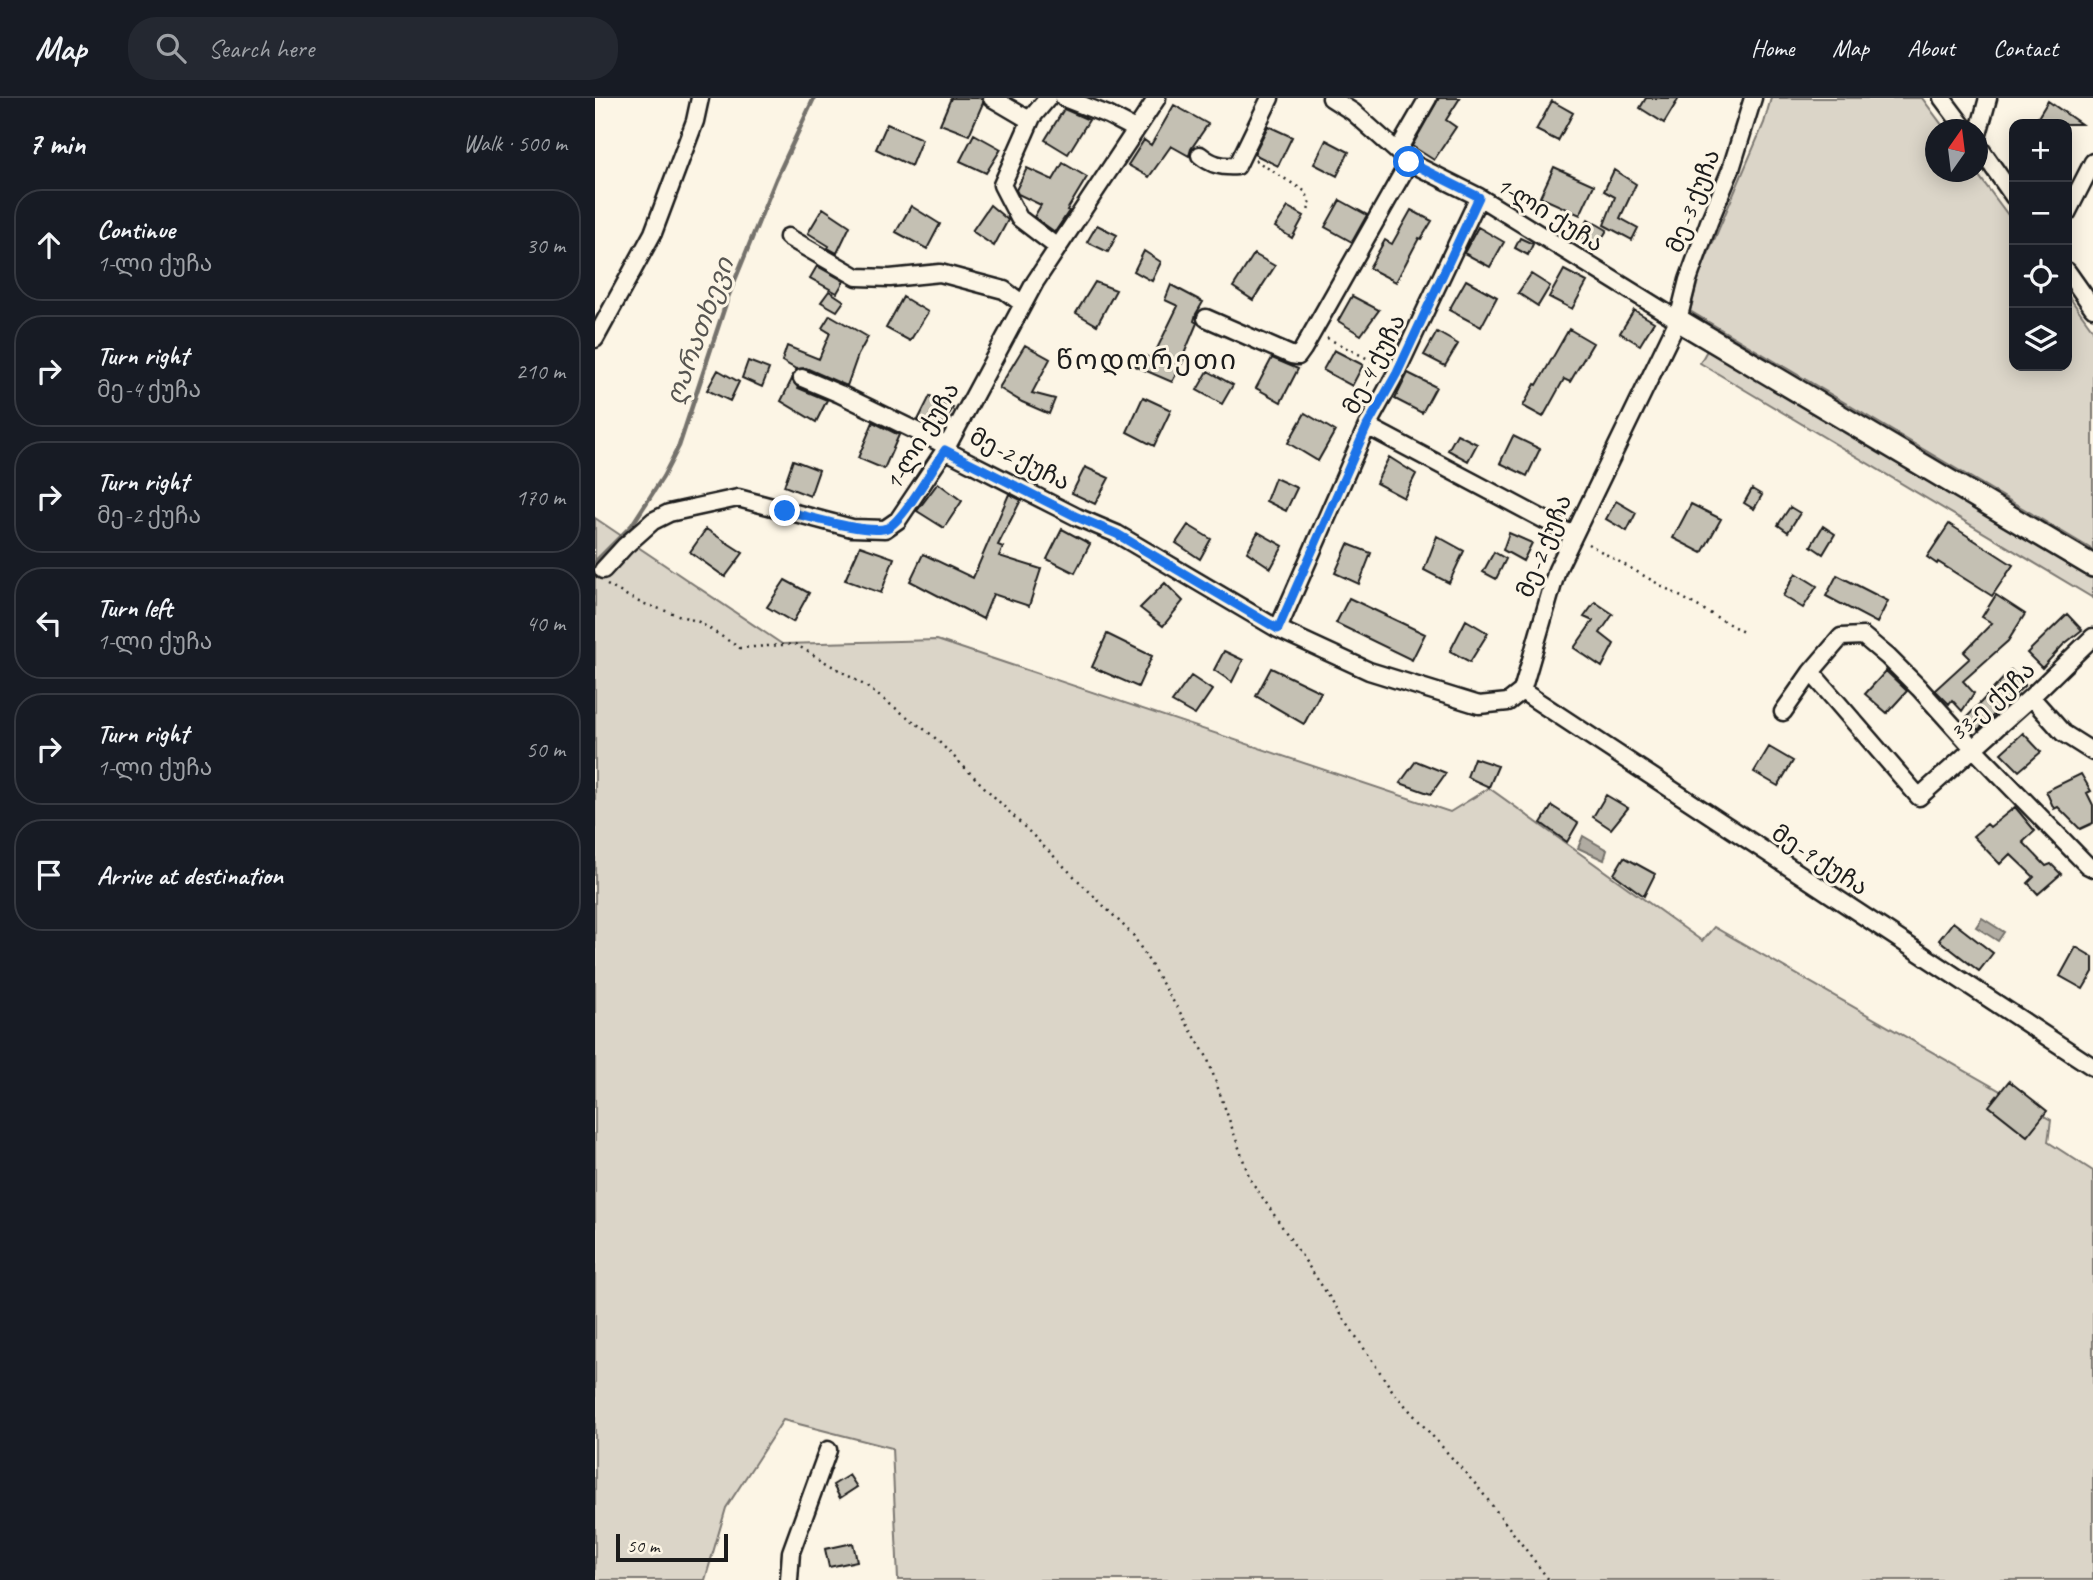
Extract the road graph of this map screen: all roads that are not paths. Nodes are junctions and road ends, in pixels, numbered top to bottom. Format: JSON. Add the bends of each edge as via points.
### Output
{"nodes":[{"id":1,"x":700,"y":98,"type":"edge"},
{"id":2,"x":992,"y":98,"type":"edge"},
{"id":3,"x":1048,"y":98,"type":"edge"},
{"id":4,"x":1064,"y":98,"type":"edge"},
{"id":5,"x":1157,"y":98,"type":"edge"},
{"id":6,"x":1270,"y":98,"type":"edge"},
{"id":7,"x":1331,"y":98,"type":"edge"},
{"id":8,"x":1428,"y":98,"type":"edge"},
{"id":9,"x":1753,"y":98,"type":"edge"},
{"id":10,"x":1942,"y":98,"type":"edge"},
{"id":11,"x":1988,"y":98,"type":"edge"},
{"id":12,"x":1032,"y":117,"type":"junction"},
{"id":13,"x":1958,"y":119,"type":"edge"},
{"id":14,"x":1982,"y":119,"type":"edge"},
{"id":15,"x":1135,"y":129,"type":"junction"},
{"id":16,"x":1200,"y":155,"type":"dead end"},
{"id":17,"x":1404,"y":156,"type":"junction"},
{"id":18,"x":1988,"y":160,"type":"edge"},
{"id":19,"x":2093,"y":162,"type":"edge"},
{"id":20,"x":2009,"y":190,"type":"edge"},
{"id":21,"x":1479,"y":197,"type":"junction"},
{"id":22,"x":2072,"y":203,"type":"edge"},
{"id":23,"x":788,"y":237,"type":"dead end"},
{"id":24,"x":1058,"y":247,"type":"junction"},
{"id":25,"x":2072,"y":278,"type":"edge"},
{"id":26,"x":1023,"y":304,"type":"junction"},
{"id":27,"x":2093,"y":308,"type":"edge"},
{"id":28,"x":1206,"y":317,"type":"dead end"},
{"id":29,"x":1678,"y":320,"type":"junction"},
{"id":30,"x":595,"y":339,"type":"edge"},
{"id":31,"x":802,"y":378,"type":"dead end"},
{"id":32,"x":1367,"y":426,"type":"junction"},
{"id":33,"x":946,"y":448,"type":"junction"},
{"id":34,"x":1573,"y":536,"type":"junction"},
{"id":35,"x":2093,"y":566,"type":"edge"},
{"id":36,"x":604,"y":577,"type":"road end"},
{"id":37,"x":1278,"y":629,"type":"junction"},
{"id":38,"x":2093,"y":637,"type":"edge"},
{"id":39,"x":1811,"y":671,"type":"junction"},
{"id":40,"x":1522,"y":691,"type":"junction"},
{"id":41,"x":2031,"y":697,"type":"junction"},
{"id":42,"x":1783,"y":712,"type":"dead end"},
{"id":43,"x":1974,"y":749,"type":"junction"},
{"id":44,"x":2093,"y":752,"type":"edge"},
{"id":45,"x":2093,"y":868,"type":"edge"},
{"id":46,"x":2093,"y":1067,"type":"edge"},
{"id":47,"x":828,"y":1450,"type":"dead end"},
{"id":48,"x":789,"y":1580,"type":"edge"}],
"edges":[{"from":1,"to":30,"type":"street","via":[[653,233]]},
{"from":2,"to":12,"type":"street","via":[[1017,114]]},
{"from":3,"to":12,"type":"street"},
{"from":4,"to":15,"type":"street"},
{"from":5,"to":15,"type":"street","name":"1-ლი ქუჩა"},
{"from":6,"to":16,"type":"street","via":[[1237,166],[1223,167]]},
{"from":7,"to":17,"type":"street","name":"1-ლი ქუჩა"},
{"from":8,"to":17,"type":"street"},
{"from":9,"to":29,"type":"street","name":"მე-3 ქუჩა"},
{"from":10,"to":13,"type":"street"},
{"from":11,"to":14,"type":"street"},
{"from":12,"to":24,"type":"street","via":[[1002,186],[1019,218]]},
{"from":15,"to":24,"type":"street","name":"1-ლი ქუჩა"},
{"from":17,"to":21,"type":"street","name":"1-ლი ქუჩა"},
{"from":17,"to":28,"type":"street","via":[[1297,356]]},
{"from":18,"to":20,"type":"street"},
{"from":19,"to":22,"type":"street"},
{"from":21,"to":29,"type":"street","name":"1-ლი ქუჩა"},
{"from":21,"to":32,"type":"street","name":"მე-4 ქუჩა","via":[[1397,373]]},
{"from":23,"to":26,"type":"street","via":[[857,277],[940,273],[1004,290]]},
{"from":24,"to":26,"type":"street","name":"1-ლი ქუჩა"},
{"from":25,"to":27,"type":"street"},
{"from":26,"to":33,"type":"street","name":"1-ლი ქუჩა"},
{"from":29,"to":34,"type":"street","name":"მე-2 ქუჩა"},
{"from":29,"to":35,"type":"main road"},
{"from":31,"to":33,"type":"street","name":"მე-2 ქუჩა"},
{"from":32,"to":34,"type":"street"},
{"from":32,"to":37,"type":"street","name":"მე-4 ქუჩა"},
{"from":33,"to":36,"type":"street","name":"1-ლი ქუჩა","via":[[898,520],[885,529],[852,528],[738,499],[669,513],[653,521],[625,546]]},
{"from":33,"to":37,"type":"street","name":"მე-2 ქუჩა","via":[[1117,534]]},
{"from":34,"to":40,"type":"street","name":"მე-2 ქუჩა","via":[[1557,570]]},
{"from":37,"to":40,"type":"street","name":"მე-2 ქუჩა","via":[[1369,671],[1479,705],[1508,702]]},
{"from":38,"to":41,"type":"street","name":"33-ე ქუჩა"},
{"from":39,"to":42,"type":"street"},
{"from":39,"to":43,"type":"street","via":[[1841,637],[1863,636],[1919,688]]},
{"from":39,"to":43,"type":"street","name":"33-ე ქუჩა","via":[[1919,797]]},
{"from":40,"to":46,"type":"street","name":"მე-9 ქუჩა"},
{"from":41,"to":43,"type":"street","name":"33-ე ქუჩა"},
{"from":41,"to":44,"type":"street","via":[[2063,733]]},
{"from":43,"to":45,"type":"street"},
{"from":47,"to":48,"type":"street","via":[[791,1552]]}]}
